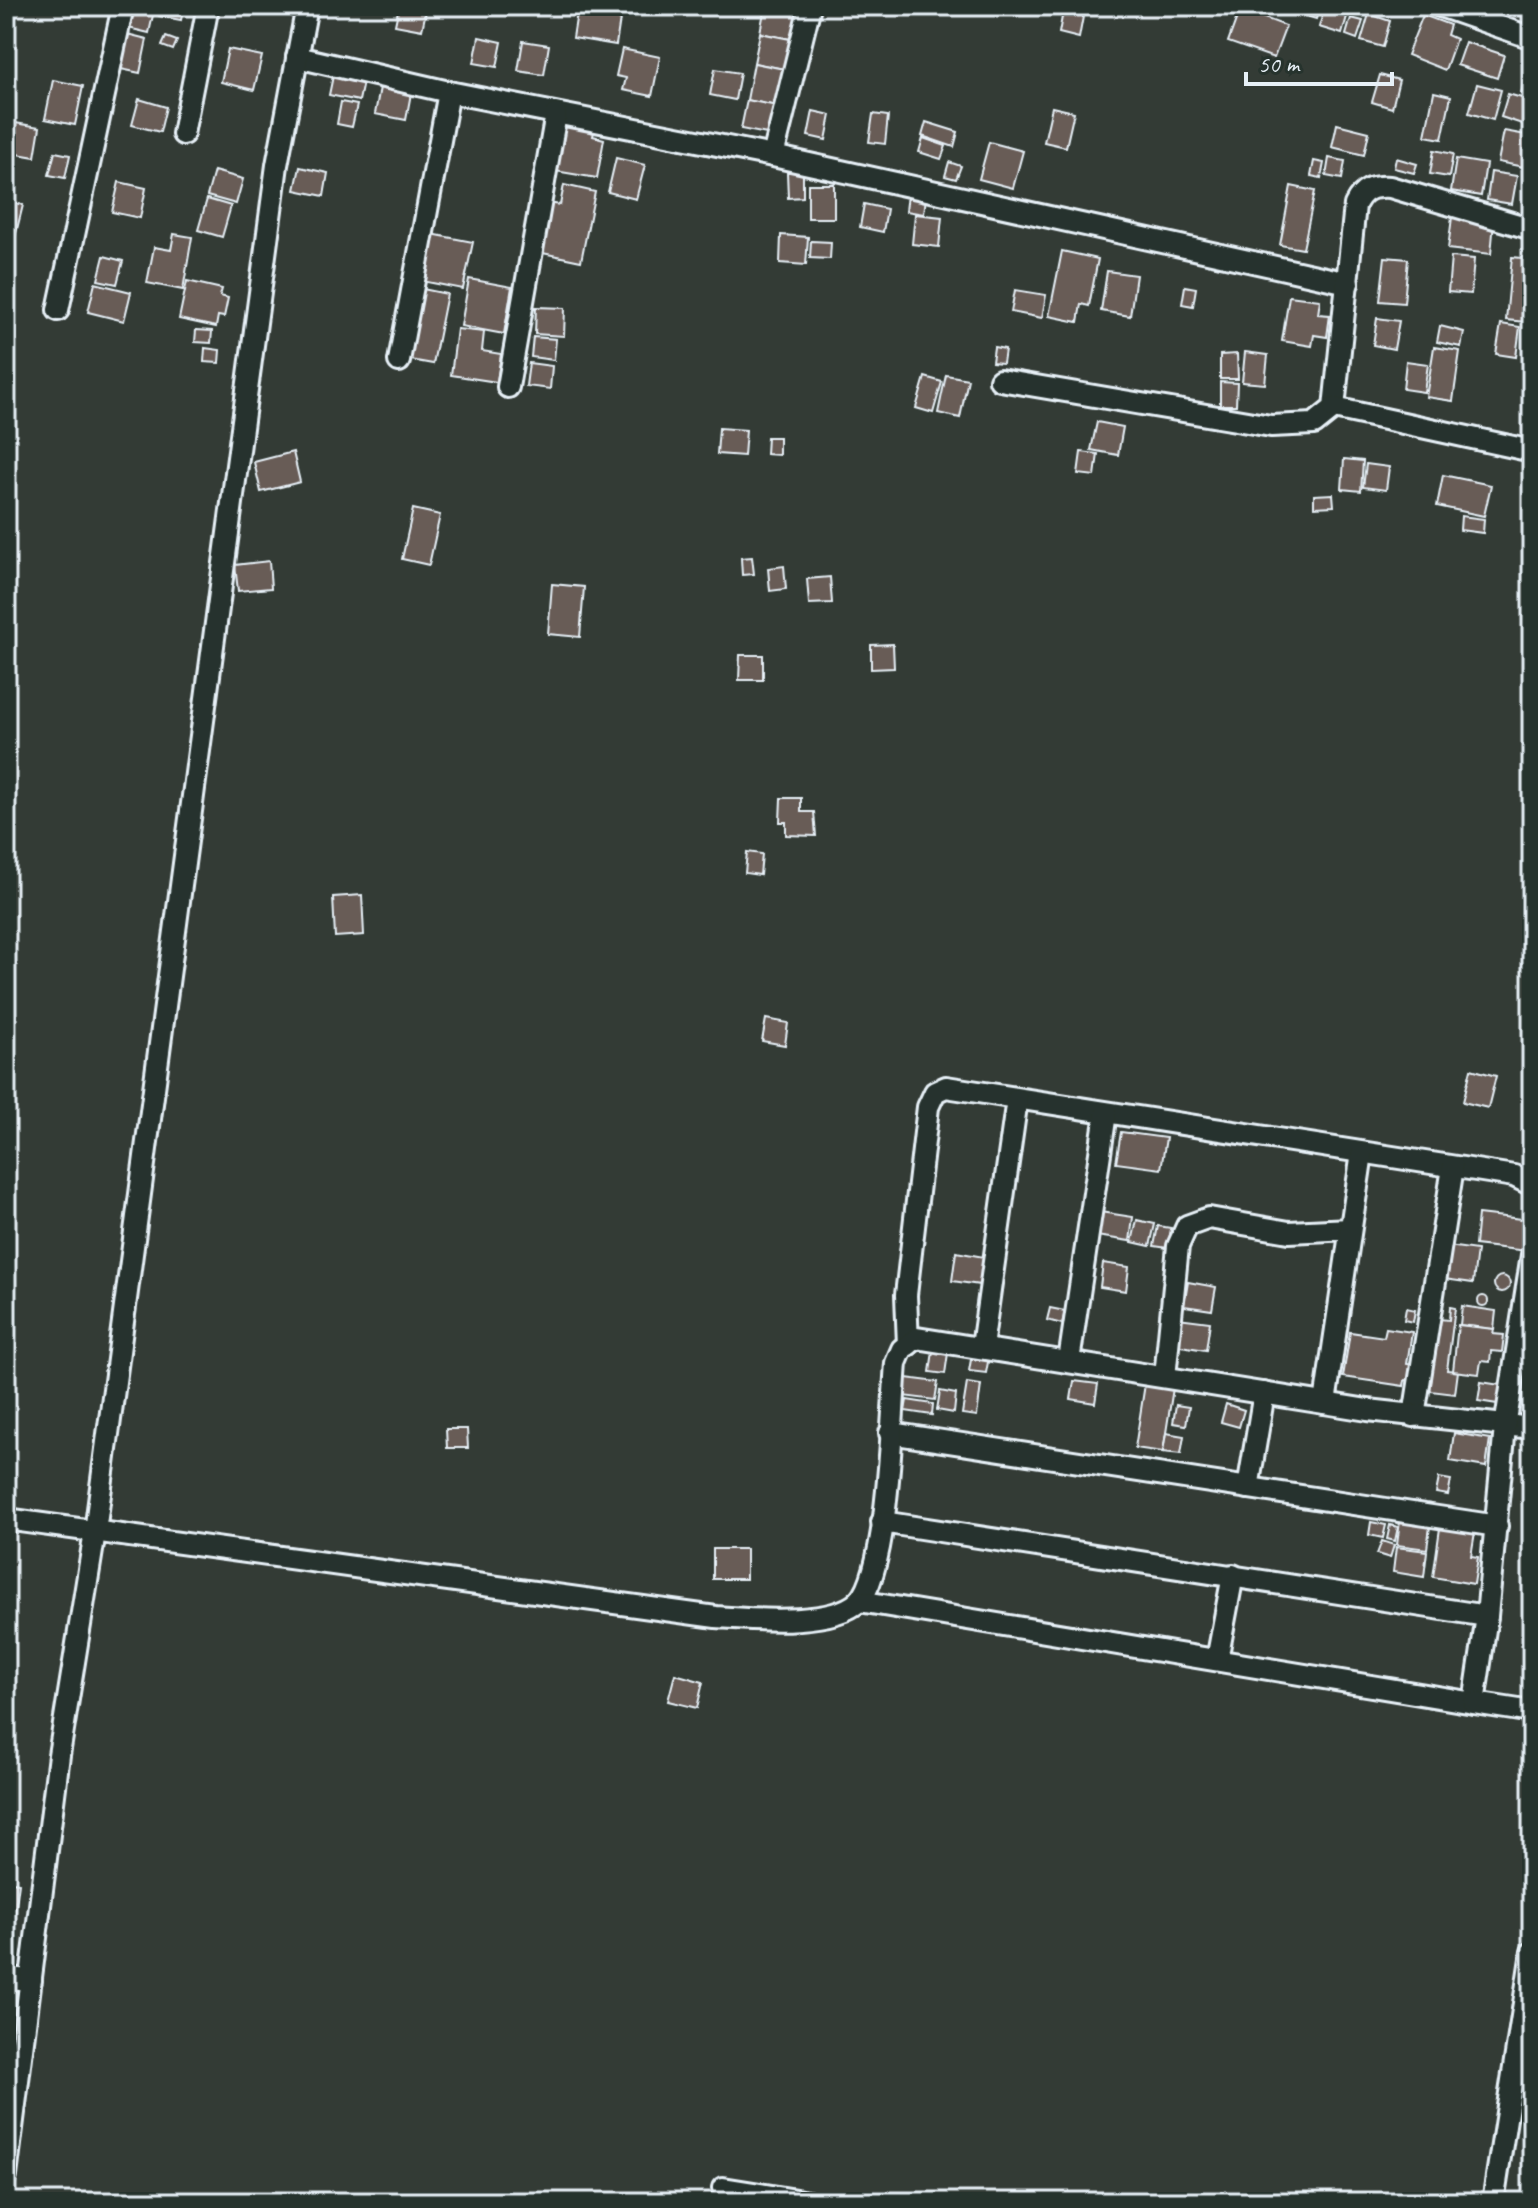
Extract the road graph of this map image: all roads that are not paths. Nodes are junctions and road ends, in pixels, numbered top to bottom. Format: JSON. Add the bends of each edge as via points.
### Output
{"nodes":[{"id":1,"x":123,"y":6,"type":"edge"},
{"id":2,"x":208,"y":6,"type":"edge"},
{"id":3,"x":307,"y":6,"type":"edge"},
{"id":4,"x":810,"y":6,"type":"edge"},
{"id":5,"x":1440,"y":6,"type":"edge"},
{"id":6,"x":1532,"y":38,"type":"edge"},
{"id":7,"x":297,"y":57,"type":"junction"},
{"id":8,"x":449,"y":92,"type":"junction"},
{"id":9,"x":556,"y":114,"type":"junction"},
{"id":10,"x":183,"y":134,"type":"dead end"},
{"id":11,"x":773,"y":156,"type":"junction"},
{"id":12,"x":1532,"y":229,"type":"edge"},
{"id":13,"x":1348,"y":283,"type":"junction"},
{"id":14,"x":58,"y":310,"type":"dead end"},
{"id":15,"x":399,"y":361,"type":"dead end"},
{"id":16,"x":1000,"y":380,"type":"dead end"},
{"id":17,"x":508,"y":387,"type":"dead end"},
{"id":18,"x":1334,"y":408,"type":"junction"},
{"id":19,"x":1532,"y":451,"type":"edge"},
{"id":20,"x":1017,"y":1099,"type":"junction"},
{"id":21,"x":1106,"y":1113,"type":"junction"},
{"id":22,"x":1362,"y":1153,"type":"junction"},
{"id":23,"x":1453,"y":1167,"type":"junction"},
{"id":24,"x":1532,"y":1185,"type":"edge"},
{"id":25,"x":1350,"y":1229,"type":"junction"},
{"id":26,"x":1532,"y":1255,"type":"edge"},
{"id":27,"x":908,"y":1345,"type":"junction"},
{"id":28,"x":982,"y":1347,"type":"junction"},
{"id":29,"x":1069,"y":1361,"type":"junction"},
{"id":30,"x":1165,"y":1377,"type":"junction"},
{"id":31,"x":1264,"y":1393,"type":"junction"},
{"id":32,"x":1325,"y":1403,"type":"junction"},
{"id":33,"x":1414,"y":1416,"type":"junction"},
{"id":34,"x":1505,"y":1427,"type":"junction"},
{"id":35,"x":1532,"y":1428,"type":"edge"},
{"id":36,"x":890,"y":1433,"type":"junction"},
{"id":37,"x":1248,"y":1488,"type":"junction"},
{"id":38,"x":6,"y":1519,"type":"edge"},
{"id":39,"x":882,"y":1522,"type":"junction"},
{"id":40,"x":1497,"y":1526,"type":"junction"},
{"id":41,"x":95,"y":1532,"type":"junction"},
{"id":42,"x":1233,"y":1575,"type":"junction"},
{"id":43,"x":859,"y":1601,"type":"junction"},
{"id":44,"x":1487,"y":1616,"type":"junction"},
{"id":45,"x":1217,"y":1660,"type":"junction"},
{"id":46,"x":1474,"y":1703,"type":"junction"},
{"id":47,"x":1532,"y":1712,"type":"edge"},
{"id":48,"x":1532,"y":1952,"type":"edge"},
{"id":49,"x":6,"y":1978,"type":"edge"},
{"id":50,"x":31,"y":1980,"type":"junction"},
{"id":51,"x":6,"y":2176,"type":"edge"},
{"id":52,"x":723,"y":2188,"type":"dead end"},
{"id":53,"x":808,"y":2202,"type":"edge"},
{"id":54,"x":1493,"y":2202,"type":"edge"}],
"edges":[{"from":1,"to":14,"type":"street"},
{"from":2,"to":10,"type":"street"},
{"from":3,"to":7,"type":"street"},
{"from":4,"to":11,"type":"street"},
{"from":5,"to":6,"type":"street"},
{"from":7,"to":8,"type":"street"},
{"from":7,"to":41,"type":"street","via":[[277,165]]},
{"from":8,"to":9,"type":"street"},
{"from":8,"to":15,"type":"street"},
{"from":9,"to":11,"type":"street"},
{"from":9,"to":17,"type":"street"},
{"from":11,"to":13,"type":"street"},
{"from":12,"to":13,"type":"street","via":[[1390,187],[1367,189],[1355,205]]},
{"from":13,"to":18,"type":"street"},
{"from":16,"to":18,"type":"street","via":[[1271,426],[1314,424]]},
{"from":18,"to":19,"type":"street"},
{"from":20,"to":21,"type":"street"},
{"from":20,"to":27,"type":"street","via":[[946,1087],[931,1099],[906,1295]]},
{"from":20,"to":28,"type":"street"},
{"from":21,"to":22,"type":"street"},
{"from":21,"to":29,"type":"street"},
{"from":22,"to":23,"type":"street"},
{"from":22,"to":25,"type":"street"},
{"from":23,"to":24,"type":"street","via":[[1514,1176]]},
{"from":23,"to":33,"type":"street"},
{"from":25,"to":30,"type":"street","via":[[1289,1232],[1209,1218],[1187,1226],[1178,1246]]},
{"from":25,"to":32,"type":"street"},
{"from":26,"to":34,"type":"street"},
{"from":27,"to":28,"type":"street","via":[[917,1338]]},
{"from":27,"to":36,"type":"street","via":[[896,1363]]},
{"from":28,"to":29,"type":"street"},
{"from":29,"to":30,"type":"street"},
{"from":30,"to":31,"type":"street"},
{"from":31,"to":32,"type":"street"},
{"from":31,"to":37,"type":"street"},
{"from":32,"to":33,"type":"street"},
{"from":33,"to":34,"type":"street"},
{"from":34,"to":35,"type":"street"},
{"from":34,"to":40,"type":"street"},
{"from":36,"to":37,"type":"street"},
{"from":36,"to":39,"type":"street"},
{"from":37,"to":40,"type":"street"},
{"from":38,"to":41,"type":"street"},
{"from":39,"to":42,"type":"street"},
{"from":39,"to":43,"type":"street","via":[[878,1557]]},
{"from":40,"to":44,"type":"street"},
{"from":41,"to":43,"type":"street","via":[[716,1617],[811,1616],[844,1610]]},
{"from":41,"to":50,"type":"street","via":[[59,1755]]},
{"from":42,"to":44,"type":"street"},
{"from":42,"to":45,"type":"street"},
{"from":43,"to":45,"type":"street"},
{"from":44,"to":46,"type":"street"},
{"from":45,"to":46,"type":"street"},
{"from":46,"to":47,"type":"street"},
{"from":48,"to":54,"type":"street"},
{"from":49,"to":50,"type":"street"},
{"from":50,"to":51,"type":"street"},
{"from":52,"to":53,"type":"street"}]}
